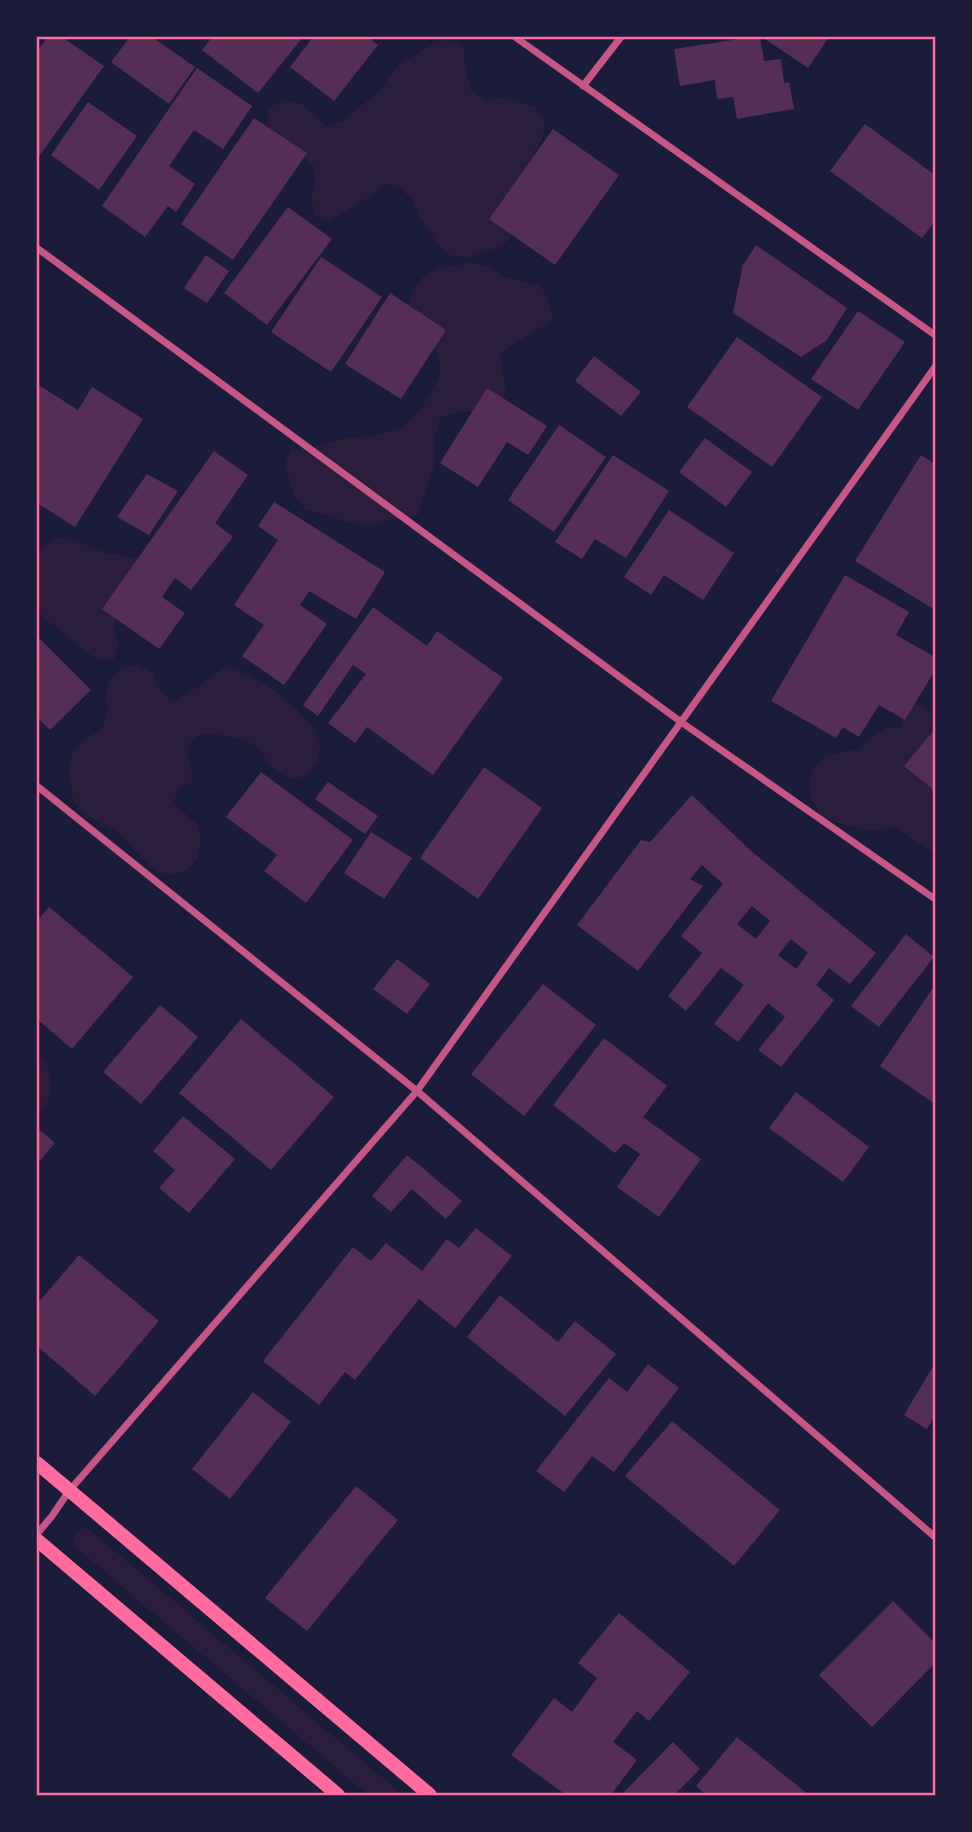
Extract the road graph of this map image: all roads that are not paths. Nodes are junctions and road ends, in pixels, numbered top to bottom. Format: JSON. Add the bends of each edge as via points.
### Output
{"nodes":[{"id":1,"x":515,"y":37,"type":"edge"},
{"id":2,"x":621,"y":37,"type":"edge"},
{"id":3,"x":583,"y":86,"type":"junction"},
{"id":4,"x":37,"y":248,"type":"edge"},
{"id":5,"x":935,"y":335,"type":"edge"},
{"id":6,"x":935,"y":367,"type":"edge"},
{"id":7,"x":681,"y":722,"type":"junction"},
{"id":8,"x":37,"y":786,"type":"edge"},
{"id":9,"x":935,"y":899,"type":"edge"},
{"id":10,"x":417,"y":1091,"type":"junction"},
{"id":11,"x":37,"y":1463,"type":"edge"},
{"id":12,"x":69,"y":1491,"type":"junction"},
{"id":13,"x":37,"y":1534,"type":"edge"},
{"id":14,"x":935,"y":1537,"type":"edge"},
{"id":15,"x":37,"y":1540,"type":"edge"},
{"id":16,"x":338,"y":1795,"type":"edge"},
{"id":17,"x":430,"y":1795,"type":"edge"}],
"edges":[{"from":1,"to":3,"type":"street"},
{"from":2,"to":3,"type":"street"},
{"from":3,"to":5,"type":"street"},
{"from":4,"to":7,"type":"street"},
{"from":6,"to":7,"type":"street"},
{"from":7,"to":9,"type":"street"},
{"from":7,"to":10,"type":"street"},
{"from":8,"to":10,"type":"street"},
{"from":10,"to":12,"type":"street"},
{"from":10,"to":14,"type":"street"},
{"from":11,"to":12,"type":"main road"},
{"from":12,"to":13,"type":"street"},
{"from":12,"to":17,"type":"main road"},
{"from":15,"to":16,"type":"main road"}]}
